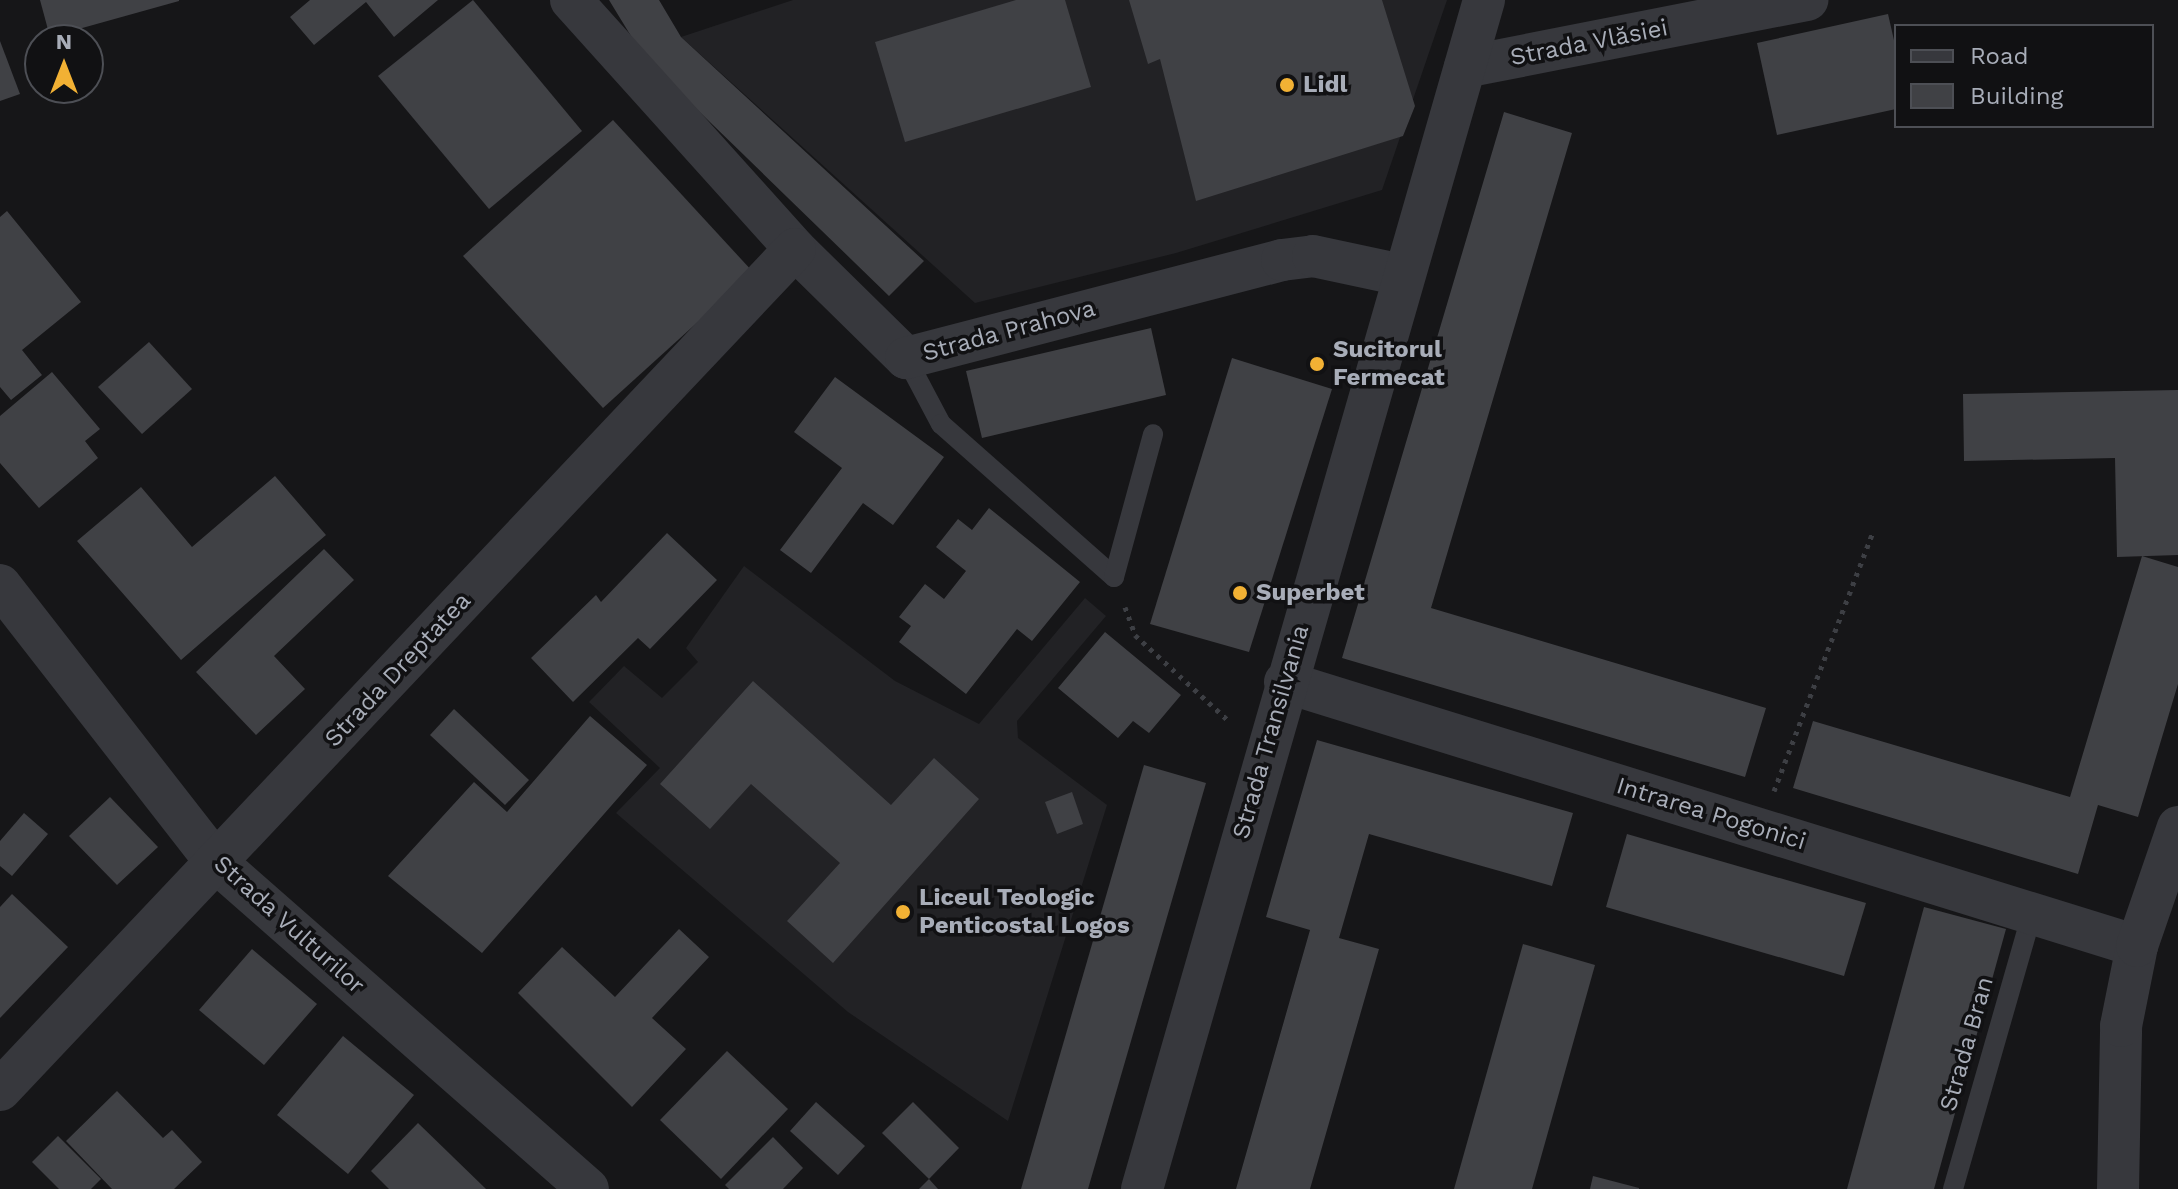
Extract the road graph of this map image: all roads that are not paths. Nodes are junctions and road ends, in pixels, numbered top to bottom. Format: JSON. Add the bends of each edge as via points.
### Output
{"nodes":[{"id":1,"x":571,"y":0,"type":"edge"},
{"id":2,"x":1484,"y":0,"type":"edge"},
{"id":3,"x":1807,"y":0,"type":"edge"},
{"id":4,"x":1465,"y":67,"type":"junction"},
{"id":5,"x":795,"y":249,"type":"junction"},
{"id":6,"x":1402,"y":275,"type":"junction"},
{"id":7,"x":906,"y":358,"type":"junction"},
{"id":8,"x":1153,"y":434,"type":"dead end"},
{"id":9,"x":0,"y":585,"type":"edge"},
{"id":10,"x":1285,"y":682,"type":"junction"},
{"id":11,"x":2178,"y":827,"type":"edge"},
{"id":12,"x":216,"y":862,"type":"junction"},
{"id":13,"x":2032,"y":913,"type":"junction"},
{"id":14,"x":2137,"y":946,"type":"junction"},
{"id":15,"x":0,"y":1090,"type":"edge"},
{"id":16,"x":588,"y":1189,"type":"edge"},
{"id":17,"x":1142,"y":1189,"type":"edge"},
{"id":18,"x":1953,"y":1189,"type":"edge"},
{"id":19,"x":2118,"y":1189,"type":"edge"}],
"edges":[{"from":1,"to":5,"type":"street","name":"Strada Prahova"},
{"from":2,"to":4,"type":"street","name":"Strada Transilvania"},
{"from":3,"to":4,"type":"street","name":"Strada Vlăsiei"},
{"from":4,"to":6,"type":"street","name":"Strada Transilvania"},
{"from":5,"to":7,"type":"street","name":"Strada Prahova"},
{"from":5,"to":12,"type":"street","name":"Strada Dreptatea"},
{"from":6,"to":7,"type":"street","name":"Strada Prahova","via":[[1343,259],[1282,260]]},
{"from":6,"to":10,"type":"street","name":"Strada Transilvania"},
{"from":7,"to":8,"type":"lane","via":[[941,424],[1114,577]]},
{"from":9,"to":12,"type":"street","name":"Strada Vulturilor"},
{"from":10,"to":13,"type":"street","name":"Intrarea Pogonici"},
{"from":10,"to":17,"type":"street","name":"Strada Transilvania"},
{"from":11,"to":14,"type":"street"},
{"from":12,"to":15,"type":"street","name":"Strada Dreptatea"},
{"from":12,"to":16,"type":"street","name":"Strada Vulturilor"},
{"from":13,"to":14,"type":"street","name":"Intrarea Pogonici"},
{"from":13,"to":18,"type":"lane","name":"Strada Bran"},
{"from":14,"to":19,"type":"street","via":[[2121,1026]]}]}
